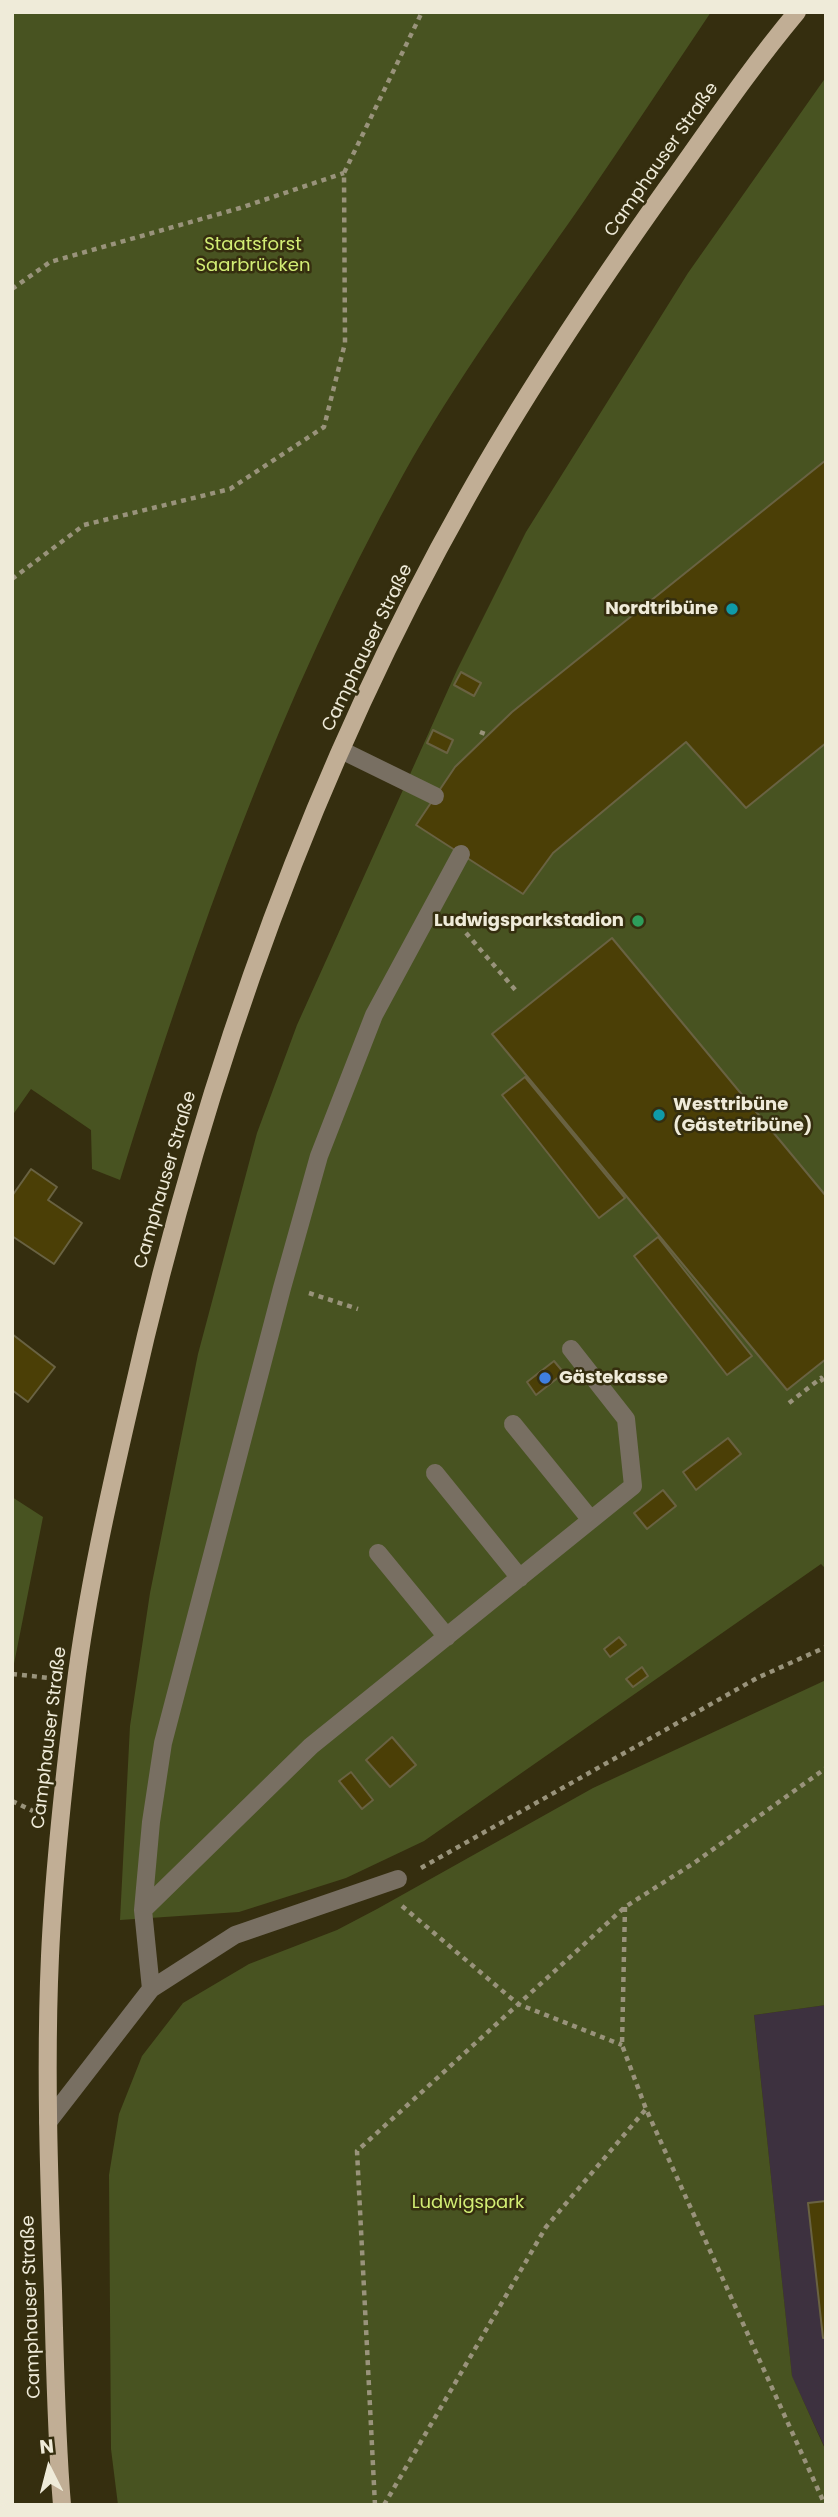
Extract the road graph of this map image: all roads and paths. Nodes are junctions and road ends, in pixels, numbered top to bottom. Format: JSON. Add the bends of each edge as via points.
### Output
{"nodes":[{"id":1,"x":422,"y":12,"type":"edge"},
{"id":2,"x":797,"y":12,"type":"edge"},
{"id":3,"x":344,"y":173,"type":"junction"},
{"id":4,"x":12,"y":289,"type":"edge"},
{"id":5,"x":12,"y":579,"type":"edge"},
{"id":6,"x":480,"y":732,"type":"dead end"},
{"id":7,"x":488,"y":735,"type":"dead end"},
{"id":8,"x":341,"y":750,"type":"junction"},
{"id":9,"x":435,"y":796,"type":"dead end"},
{"id":10,"x":461,"y":854,"type":"dead end"},
{"id":11,"x":466,"y":933,"type":"dead end"},
{"id":12,"x":517,"y":993,"type":"dead end"},
{"id":13,"x":305,"y":1292,"type":"dead end"},
{"id":14,"x":358,"y":1309,"type":"dead end"},
{"id":15,"x":570,"y":1349,"type":"dead end"},
{"id":16,"x":826,"y":1386,"type":"edge"},
{"id":17,"x":789,"y":1403,"type":"dead end"},
{"id":18,"x":513,"y":1424,"type":"dead end"},
{"id":19,"x":435,"y":1473,"type":"dead end"},
{"id":20,"x":591,"y":1520,"type":"junction"},
{"id":21,"x":378,"y":1553,"type":"dead end"},
{"id":22,"x":520,"y":1578,"type":"junction"},
{"id":23,"x":447,"y":1637,"type":"junction"},
{"id":24,"x":826,"y":1647,"type":"edge"},
{"id":25,"x":12,"y":1674,"type":"edge"},
{"id":26,"x":75,"y":1681,"type":"junction"},
{"id":27,"x":826,"y":1768,"type":"edge"},
{"id":28,"x":398,"y":1879,"type":"joint"},
{"id":29,"x":377,"y":1885,"type":"junction"},
{"id":30,"x":625,"y":1907,"type":"junction"},
{"id":31,"x":143,"y":1910,"type":"junction"},
{"id":32,"x":151,"y":1989,"type":"junction"},
{"id":33,"x":518,"y":2004,"type":"junction"},
{"id":34,"x":622,"y":2045,"type":"junction"},
{"id":35,"x":646,"y":2109,"type":"junction"},
{"id":36,"x":48,"y":2122,"type":"junction"},
{"id":37,"x":62,"y":2505,"type":"edge"},
{"id":38,"x":376,"y":2505,"type":"edge"},
{"id":39,"x":384,"y":2505,"type":"edge"},
{"id":40,"x":825,"y":2505,"type":"edge"}],
"edges":[{"from":1,"to":3,"type":"path"},
{"from":2,"to":8,"type":"main road","name":"Camphauser Straße","via":[[627,243],[532,387],[463,503]]},
{"from":3,"to":4,"type":"path","via":[[50,262]]},
{"from":3,"to":5,"type":"path","via":[[345,343],[324,427],[230,489],[84,525]]},
{"from":6,"to":7,"type":"path"},
{"from":8,"to":9,"type":"lane"},
{"from":8,"to":26,"type":"main road","name":"Camphauser Straße","via":[[239,1012],[184,1186],[107,1505]]},
{"from":10,"to":31,"type":"lane","via":[[374,1015],[319,1156],[163,1743]]},
{"from":11,"to":12,"type":"path"},
{"from":13,"to":14,"type":"path"},
{"from":15,"to":20,"type":"lane","via":[[626,1419],[633,1486]]},
{"from":16,"to":17,"type":"path","via":[[821,1378]]},
{"from":18,"to":20,"type":"lane"},
{"from":19,"to":22,"type":"lane"},
{"from":20,"to":22,"type":"lane"},
{"from":21,"to":23,"type":"lane"},
{"from":22,"to":23,"type":"lane"},
{"from":23,"to":31,"type":"lane","via":[[311,1746]]},
{"from":24,"to":28,"type":"path","via":[[757,1678]]},
{"from":25,"to":26,"type":"path"},
{"from":26,"to":36,"type":"main road","name":"Camphauser Straße","via":[[50,1954]]},
{"from":27,"to":30,"type":"path"},
{"from":28,"to":29,"type":"lane"},
{"from":29,"to":32,"type":"lane","via":[[235,1935]]},
{"from":29,"to":33,"type":"path"},
{"from":30,"to":33,"type":"path"},
{"from":30,"to":34,"type":"path"},
{"from":31,"to":32,"type":"lane"},
{"from":32,"to":36,"type":"lane"},
{"from":33,"to":34,"type":"path"},
{"from":33,"to":38,"type":"path","via":[[357,2151]]},
{"from":34,"to":35,"type":"path"},
{"from":35,"to":39,"type":"path","via":[[546,2227]]},
{"from":35,"to":40,"type":"path"},
{"from":36,"to":37,"type":"main road","name":"Camphauser Straße"}]}
